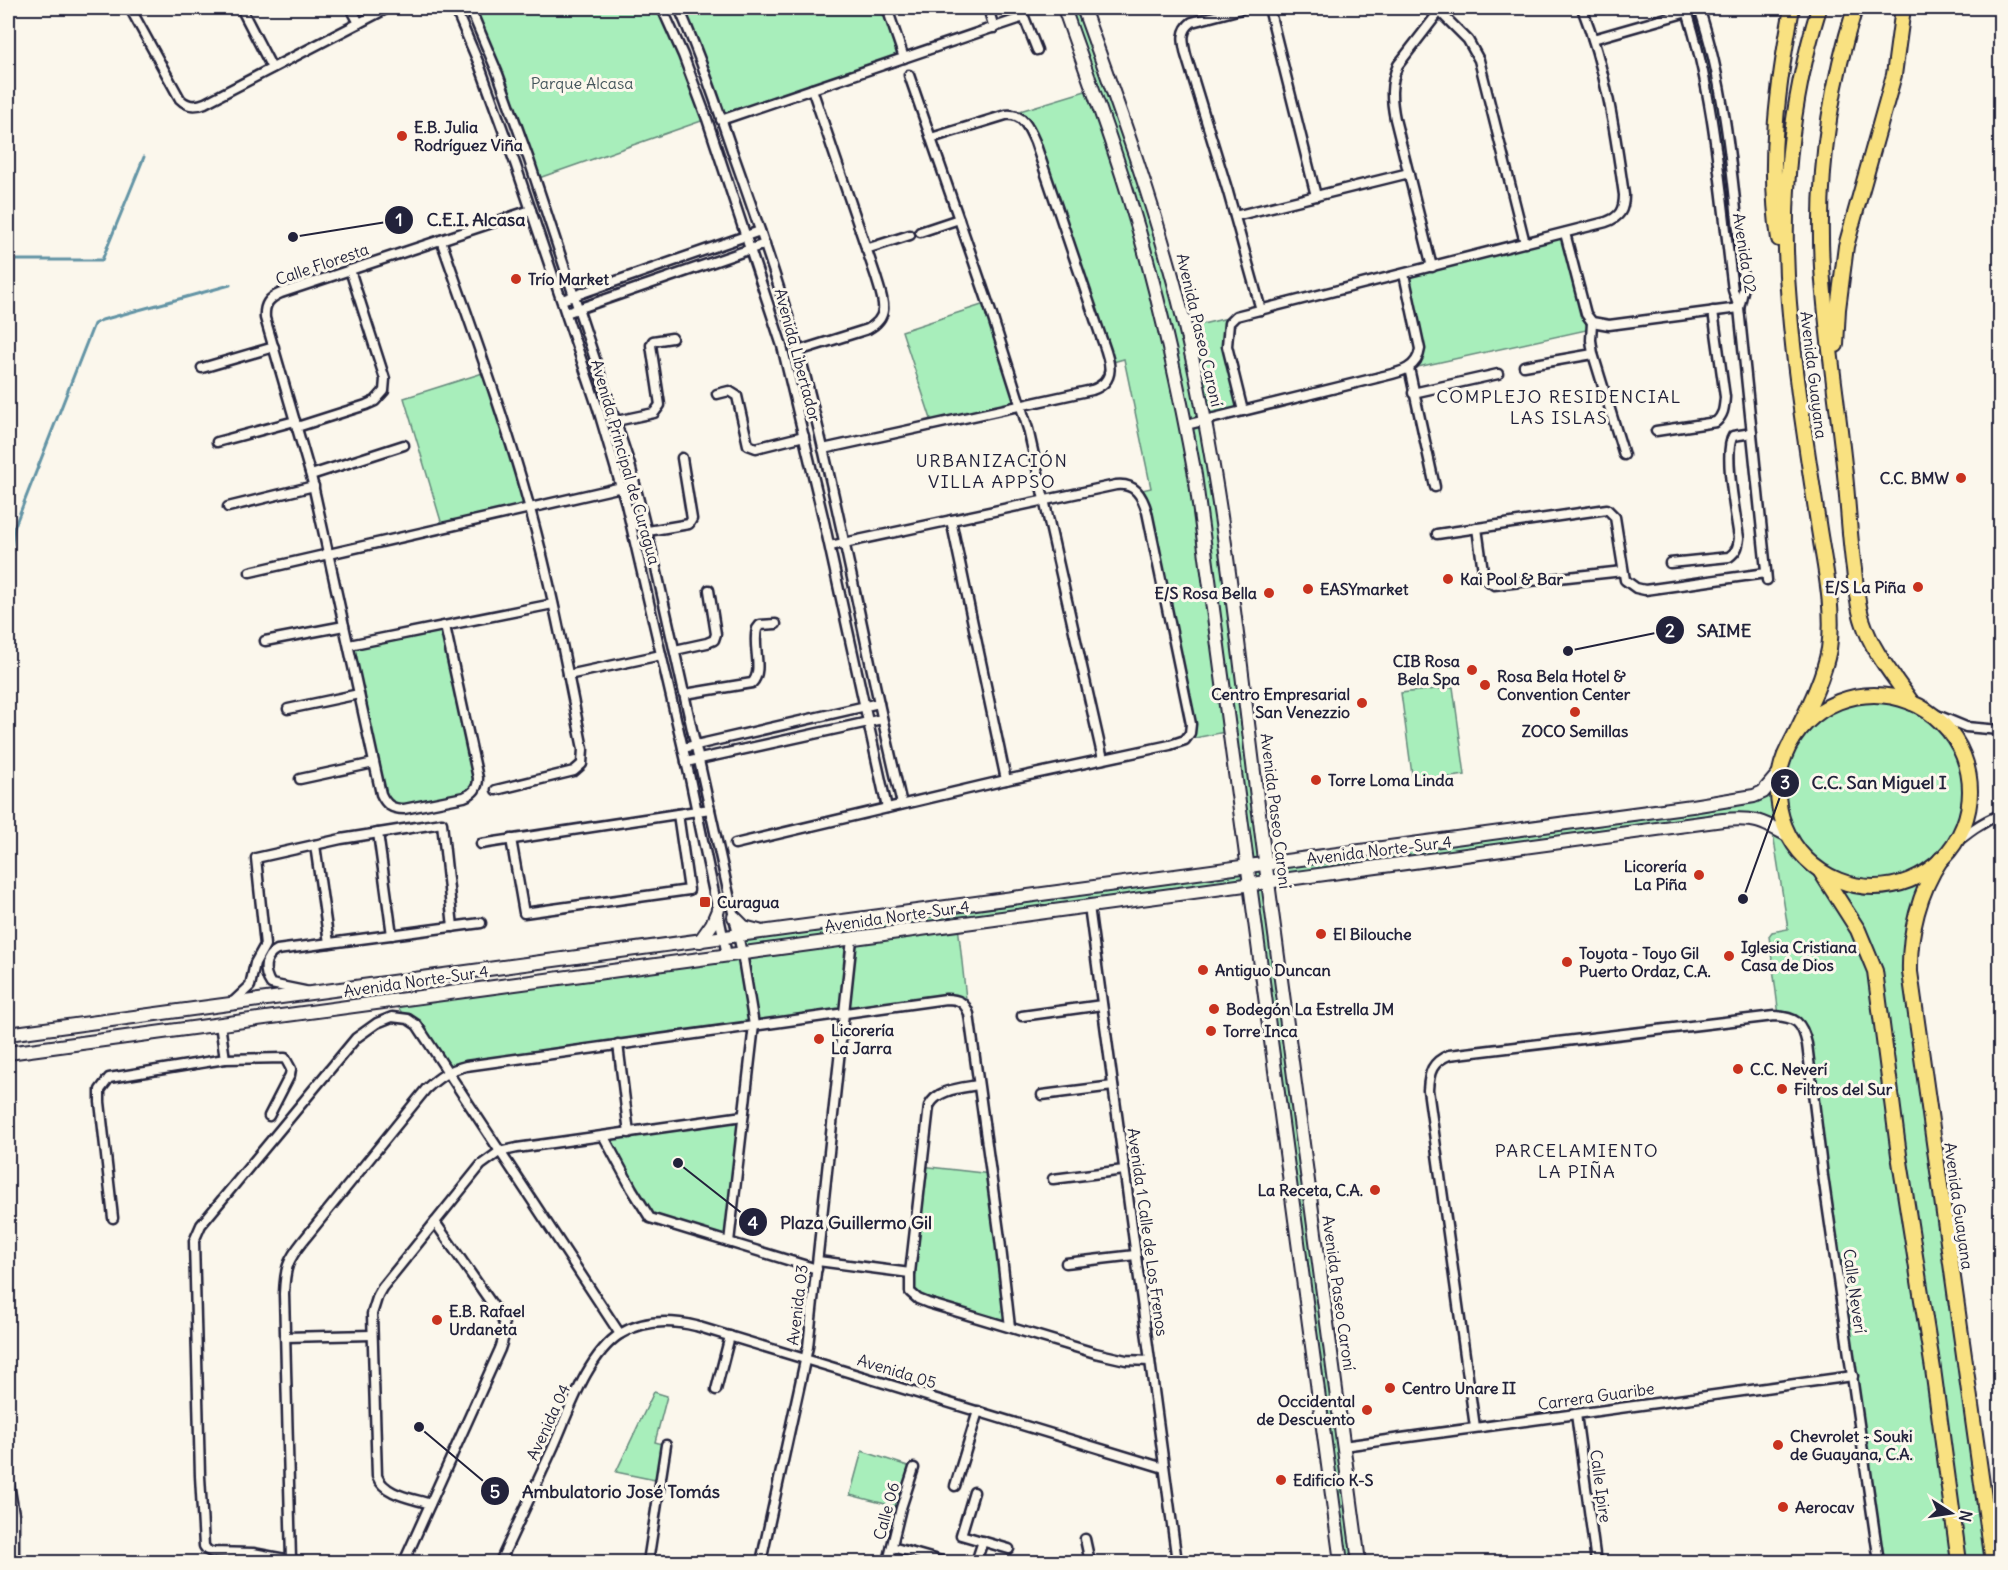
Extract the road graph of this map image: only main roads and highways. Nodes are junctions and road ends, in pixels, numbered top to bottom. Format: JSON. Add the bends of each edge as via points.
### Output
{"nodes":[{"id":1,"x":1064,"y":8,"type":"edge"},
{"id":2,"x":1083,"y":8,"type":"edge"},
{"id":3,"x":1792,"y":8,"type":"edge"},
{"id":4,"x":1819,"y":8,"type":"edge"},
{"id":5,"x":1855,"y":8,"type":"edge"},
{"id":6,"x":1903,"y":8,"type":"edge"},
{"id":7,"x":1788,"y":300,"type":"junction"},
{"id":8,"x":1834,"y":380,"type":"junction"},
{"id":9,"x":1918,"y":706,"type":"junction"},
{"id":10,"x":1792,"y":741,"type":"junction"},
{"id":11,"x":1780,"y":772,"type":"junction"},
{"id":12,"x":1262,"y":835,"type":"junction"},
{"id":13,"x":1245,"y":836,"type":"junction"},
{"id":14,"x":1789,"y":836,"type":"junction"},
{"id":15,"x":1296,"y":859,"type":"junction"},
{"id":16,"x":1941,"y":859,"type":"junction"},
{"id":17,"x":1265,"y":863,"type":"junction"},
{"id":18,"x":1249,"y":865,"type":"junction"},
{"id":19,"x":1220,"y":869,"type":"junction"},
{"id":20,"x":1821,"y":872,"type":"junction"},
{"id":21,"x":1286,"y":879,"type":"junction"},
{"id":22,"x":1268,"y":881,"type":"junction"},
{"id":23,"x":1251,"y":883,"type":"junction"},
{"id":24,"x":1232,"y":886,"type":"junction"},
{"id":25,"x":1270,"y":900,"type":"junction"},
{"id":26,"x":1254,"y":906,"type":"junction"},
{"id":27,"x":718,"y":910,"type":"road end"},
{"id":28,"x":734,"y":917,"type":"road end"},
{"id":29,"x":763,"y":932,"type":"junction"},
{"id":30,"x":700,"y":941,"type":"junction"},
{"id":31,"x":8,"y":1034,"type":"edge"},
{"id":32,"x":8,"y":1053,"type":"edge"},
{"id":33,"x":1341,"y":1563,"type":"edge"},
{"id":34,"x":1359,"y":1563,"type":"edge"},
{"id":35,"x":1959,"y":1563,"type":"edge"},
{"id":36,"x":1993,"y":1563,"type":"edge"}],
"edges":[{"from":1,"to":13,"type":"main road","name":"Avenida Paseo Caroní","via":[[1130,200],[1161,310],[1204,532]]},
{"from":2,"to":12,"type":"main road","name":"Avenida Paseo Caroní","via":[[1156,222],[1182,314],[1205,420],[1226,543]]},
{"from":3,"to":7,"type":"main road","via":[[1779,94],[1773,178]]},
{"from":4,"to":7,"type":"main road","name":"Avenida Guayana","via":[[1803,66],[1790,152],[1786,219]]},
{"from":5,"to":8,"type":"main road","name":"Avenida Guayana","via":[[1833,97],[1822,183],[1822,264]]},
{"from":6,"to":8,"type":"main road","via":[[1894,75],[1846,246]]},
{"from":7,"to":10,"type":"main road","name":"Avenida Guayana","via":[[1830,613],[1826,664]]},
{"from":8,"to":9,"type":"main road","name":"Avenida Guayana","via":[[1850,546],[1863,624],[1879,657]]},
{"from":9,"to":10,"type":"main road","via":[[1897,698],[1854,697],[1818,713]]},
{"from":9,"to":16,"type":"main road","via":[[1944,726],[1961,753],[1968,776],[1965,821]]},
{"from":10,"to":11,"type":"main road"},
{"from":11,"to":14,"type":"main road","via":[[1778,798]]},
{"from":11,"to":15,"type":"main road","name":"Avenida Norte-Sur 4","via":[[1762,792],[1742,798]]},
{"from":12,"to":15,"type":"main road","via":[[1276,852]]},
{"from":12,"to":17,"type":"main road","name":"Avenida Paseo Caroní"},
{"from":13,"to":18,"type":"main road","name":"Avenida Paseo Caroní"},
{"from":13,"to":19,"type":"main road","via":[[1237,856]]},
{"from":14,"to":20,"type":"main road"},
{"from":14,"to":21,"type":"main road","name":"Avenida Norte-Sur 4","via":[[1763,822],[1723,820]]},
{"from":15,"to":17,"type":"main road","name":"Avenida Norte-Sur 4"},
{"from":16,"to":20,"type":"main road","via":[[1919,876],[1872,888]]},
{"from":16,"to":36,"type":"main road","name":"Avenida Guayana","via":[[1918,909],[1910,972]]},
{"from":17,"to":18,"type":"main road","name":"Avenida Norte-Sur 4"},
{"from":17,"to":22,"type":"main road","name":"Avenida Paseo Caroní"},
{"from":18,"to":19,"type":"main road","name":"Avenida Norte-Sur 4"},
{"from":18,"to":23,"type":"main road","name":"Avenida Paseo Caroní"},
{"from":19,"to":29,"type":"main road","name":"Avenida Norte-Sur 4"},
{"from":20,"to":35,"type":"main road","via":[[1858,930],[1875,971]]},
{"from":21,"to":22,"type":"main road","name":"Avenida Norte-Sur 4"},
{"from":21,"to":25,"type":"main road","via":[[1275,886]]},
{"from":22,"to":23,"type":"main road","name":"Avenida Norte-Sur 4"},
{"from":22,"to":25,"type":"main road","name":"Avenida Paseo Caroní"},
{"from":23,"to":24,"type":"main road","name":"Avenida Norte-Sur 4"},
{"from":23,"to":26,"type":"main road","name":"Avenida Paseo Caroní"},
{"from":24,"to":26,"type":"main road","via":[[1246,892]]},
{"from":24,"to":32,"type":"main road","name":"Avenida Norte-Sur 4"},
{"from":25,"to":34,"type":"main road","name":"Avenida Paseo Caroní"},
{"from":26,"to":33,"type":"main road","name":"Avenida Paseo Caroní"},
{"from":27,"to":30,"type":"main road"},
{"from":28,"to":29,"type":"main road","via":[[744,927]]},
{"from":29,"to":30,"type":"main road","name":"Avenida Norte-Sur 4"},
{"from":30,"to":31,"type":"main road","name":"Avenida Norte-Sur 4"}]}
